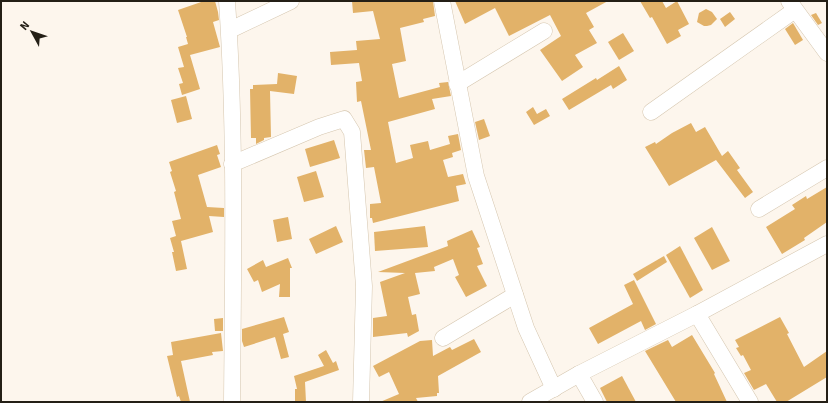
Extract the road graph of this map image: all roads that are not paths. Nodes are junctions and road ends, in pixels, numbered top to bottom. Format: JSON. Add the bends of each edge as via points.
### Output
{"nodes":[{"id":1,"x":227,"y":1,"type":"edge"},
{"id":2,"x":291,"y":1,"type":"edge"},
{"id":3,"x":442,"y":1,"type":"edge"},
{"id":4,"x":792,"y":5,"type":"edge"},
{"id":5,"x":230,"y":30,"type":"junction"},
{"id":6,"x":544,"y":31,"type":"dead end"},
{"id":7,"x":827,"y":53,"type":"edge"},
{"id":8,"x":457,"y":84,"type":"junction"},
{"id":9,"x":651,"y":112,"type":"dead end"},
{"id":10,"x":232,"y":164,"type":"junction"},
{"id":11,"x":825,"y":174,"type":"edge"},
{"id":12,"x":759,"y":209,"type":"dead end"},
{"id":13,"x":826,"y":248,"type":"edge"},
{"id":14,"x":515,"y":295,"type":"junction"},
{"id":15,"x":697,"y":314,"type":"junction"},
{"id":16,"x":443,"y":338,"type":"dead end"},
{"id":17,"x":579,"y":374,"type":"junction"},
{"id":18,"x":554,"y":389,"type":"junction"},
{"id":19,"x":232,"y":402,"type":"edge"},
{"id":20,"x":361,"y":402,"type":"edge"},
{"id":21,"x":530,"y":402,"type":"edge"},
{"id":22,"x":595,"y":402,"type":"edge"},
{"id":23,"x":750,"y":402,"type":"edge"}],
"edges":[{"from":1,"to":5,"type":"street"},
{"from":2,"to":5,"type":"street"},
{"from":3,"to":8,"type":"street"},
{"from":4,"to":7,"type":"street"},
{"from":4,"to":9,"type":"street"},
{"from":5,"to":10,"type":"street"},
{"from":6,"to":8,"type":"street"},
{"from":8,"to":14,"type":"street","via":[[476,176]]},
{"from":10,"to":19,"type":"street"},
{"from":10,"to":20,"type":"street","via":[[319,126],[344,119],[352,132],[364,286]]},
{"from":11,"to":12,"type":"street"},
{"from":13,"to":15,"type":"street"},
{"from":14,"to":16,"type":"street"},
{"from":14,"to":18,"type":"street","via":[[526,328]]},
{"from":15,"to":17,"type":"street"},
{"from":15,"to":23,"type":"street"},
{"from":17,"to":18,"type":"street"},
{"from":17,"to":22,"type":"street"},
{"from":18,"to":21,"type":"street"}]}
